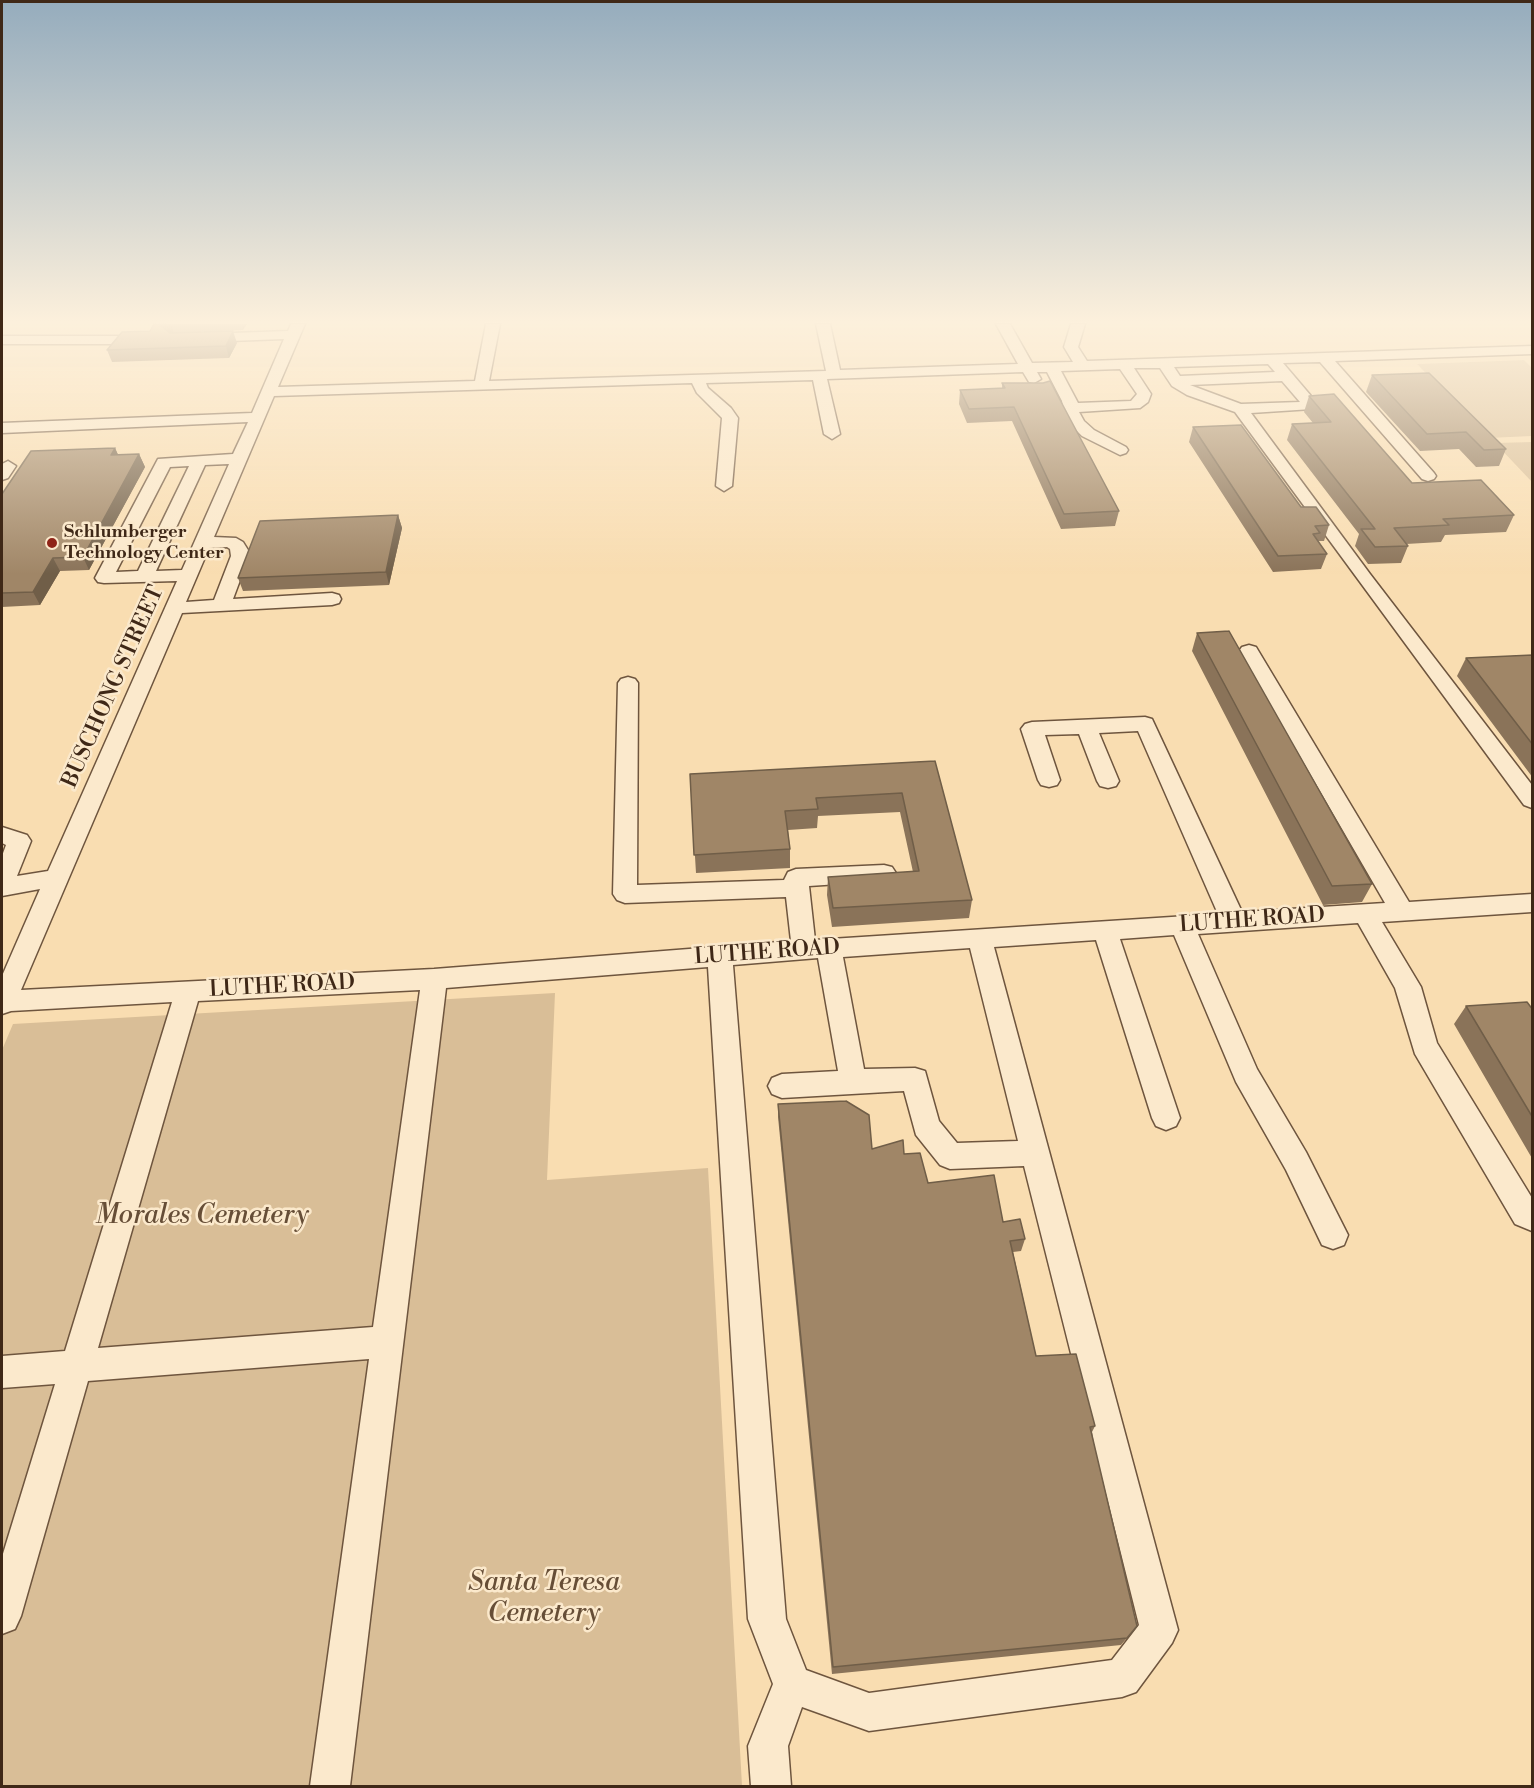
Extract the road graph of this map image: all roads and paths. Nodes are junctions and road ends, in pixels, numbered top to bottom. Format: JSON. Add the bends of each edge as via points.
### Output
{"nodes":[{"id":1,"x":262,"y":407,"type":"edge"},
{"id":2,"x":722,"y":407,"type":"edge"},
{"id":3,"x":829,"y":407,"type":"edge"},
{"id":4,"x":1083,"y":407,"type":"edge"},
{"id":5,"x":1236,"y":407,"type":"edge"},
{"id":6,"x":1266,"y":407,"type":"edge"},
{"id":7,"x":1369,"y":407,"type":"edge"},
{"id":8,"x":1071,"y":408,"type":"joint"},
{"id":9,"x":1240,"y":409,"type":"junction"},
{"id":10,"x":258,"y":417,"type":"junction"},
{"id":11,"x":2,"y":428,"type":"edge"},
{"id":12,"x":832,"y":434,"type":"dead end"},
{"id":13,"x":1120,"y":450,"type":"dead end"},
{"id":14,"x":239,"y":459,"type":"junction"},
{"id":15,"x":199,"y":461,"type":"junction"},
{"id":16,"x":2,"y":466,"type":"edge"},
{"id":17,"x":2,"y":476,"type":"edge"},
{"id":18,"x":1428,"y":476,"type":"dead end"},
{"id":19,"x":724,"y":486,"type":"dead end"},
{"id":20,"x":203,"y":543,"type":"junction"},
{"id":21,"x":189,"y":575,"type":"junction"},
{"id":22,"x":144,"y":577,"type":"junction"},
{"id":23,"x":332,"y":599,"type":"dead end"},
{"id":24,"x":221,"y":605,"type":"junction"},
{"id":25,"x":174,"y":608,"type":"junction"},
{"id":26,"x":1249,"y":651,"type":"dead end"},
{"id":27,"x":628,"y":683,"type":"dead end"},
{"id":28,"x":1086,"y":726,"type":"junction"},
{"id":29,"x":1049,"y":780,"type":"dead end"},
{"id":30,"x":1108,"y":781,"type":"dead end"},
{"id":31,"x":1533,"y":800,"type":"edge"},
{"id":32,"x":2,"y":835,"type":"edge"},
{"id":33,"x":884,"y":873,"type":"edge"},
{"id":34,"x":57,"y":878,"type":"junction"},
{"id":35,"x":2,"y":886,"type":"edge"},
{"id":36,"x":797,"y":888,"type":"junction"},
{"id":37,"x":1533,"y":903,"type":"edge"},
{"id":38,"x":1402,"y":911,"type":"junction"},
{"id":39,"x":1365,"y":914,"type":"junction"},
{"id":40,"x":1234,"y":922,"type":"junction"},
{"id":41,"x":1182,"y":926,"type":"junction"},
{"id":42,"x":1105,"y":930,"type":"junction"},
{"id":43,"x":980,"y":939,"type":"junction"},
{"id":44,"x":817,"y":949,"type":"junction"},
{"id":45,"x":720,"y":957,"type":"junction"},
{"id":46,"x":434,"y":979,"type":"junction"},
{"id":47,"x":188,"y":992,"type":"junction"},
{"id":48,"x":2,"y":1002,"type":"edge"},
{"id":49,"x":853,"y":1081,"type":"junction"},
{"id":50,"x":782,"y":1086,"type":"dead end"},
{"id":51,"x":1166,"y":1118,"type":"dead end"},
{"id":52,"x":1035,"y":1153,"type":"junction"},
{"id":53,"x":1533,"y":1218,"type":"edge"},
{"id":54,"x":1333,"y":1235,"type":"dead end"},
{"id":55,"x":387,"y":1342,"type":"junction"},
{"id":56,"x":76,"y":1366,"type":"junction"},
{"id":57,"x":2,"y":1372,"type":"edge"},
{"id":58,"x":2,"y":1616,"type":"edge"},
{"id":59,"x":792,"y":1684,"type":"junction"},
{"id":60,"x":330,"y":1786,"type":"edge"},
{"id":61,"x":771,"y":1786,"type":"edge"}],
"edges":[{"from":1,"to":10,"type":"street","name":"BUSCHONG STREET"},
{"from":2,"to":19,"type":"street","via":[[730,418]]},
{"from":3,"to":12,"type":"street"},
{"from":4,"to":8,"type":"street"},
{"from":5,"to":9,"type":"street"},
{"from":6,"to":9,"type":"street"},
{"from":7,"to":18,"type":"street"},
{"from":8,"to":13,"type":"street","via":[[1077,423],[1088,433]]},
{"from":9,"to":31,"type":"street"},
{"from":10,"to":11,"type":"street"},
{"from":10,"to":14,"type":"street","name":"BUSCHONG STREET"},
{"from":14,"to":15,"type":"street"},
{"from":14,"to":20,"type":"street","name":"BUSCHONG STREET"},
{"from":15,"to":22,"type":"street"},
{"from":15,"to":22,"type":"street","via":[[164,462],[104,578]]},
{"from":16,"to":17,"type":"street","via":[[8,466]]},
{"from":20,"to":21,"type":"street","name":"BUSCHONG STREET"},
{"from":20,"to":24,"type":"street","via":[[230,542],[239,550]]},
{"from":21,"to":22,"type":"street"},
{"from":21,"to":25,"type":"street","name":"BUSCHONG STREET"},
{"from":23,"to":24,"type":"street"},
{"from":24,"to":25,"type":"street"},
{"from":25,"to":34,"type":"street","name":"BUSCHONG STREET"},
{"from":26,"to":38,"type":"street"},
{"from":27,"to":36,"type":"street","via":[[625,894]]},
{"from":28,"to":29,"type":"street","via":[[1032,729]]},
{"from":28,"to":30,"type":"street"},
{"from":28,"to":40,"type":"street","via":[[1145,724]]},
{"from":32,"to":35,"type":"street","via":[[20,841]]},
{"from":33,"to":36,"type":"street","via":[[796,878]]},
{"from":34,"to":35,"type":"street"},
{"from":34,"to":48,"type":"street","name":"BUSCHONG STREET"},
{"from":36,"to":44,"type":"street"},
{"from":37,"to":38,"type":"street","name":"LUTHE ROAD"},
{"from":38,"to":39,"type":"street","name":"LUTHE ROAD"},
{"from":39,"to":40,"type":"street","name":"LUTHE ROAD"},
{"from":39,"to":53,"type":"street","via":[[1408,987],[1424,1046],[1526,1214]]},
{"from":40,"to":41,"type":"street","name":"LUTHE ROAD"},
{"from":41,"to":42,"type":"street","name":"LUTHE ROAD"},
{"from":41,"to":54,"type":"street","via":[[1246,1074]]},
{"from":42,"to":43,"type":"street","name":"LUTHE ROAD"},
{"from":42,"to":51,"type":"street"},
{"from":43,"to":44,"type":"street","name":"LUTHE ROAD"},
{"from":43,"to":52,"type":"street"},
{"from":44,"to":45,"type":"street","name":"LUTHE ROAD"},
{"from":44,"to":49,"type":"street"},
{"from":45,"to":46,"type":"street","name":"LUTHE ROAD"},
{"from":45,"to":59,"type":"street","via":[[767,1619]]},
{"from":46,"to":47,"type":"street","name":"LUTHE ROAD"},
{"from":46,"to":55,"type":"street"},
{"from":47,"to":48,"type":"street","name":"LUTHE ROAD"},
{"from":47,"to":56,"type":"street"},
{"from":49,"to":50,"type":"street"},
{"from":49,"to":52,"type":"street","via":[[915,1079],[926,1126],[950,1156]]},
{"from":52,"to":59,"type":"street","via":[[1159,1630],[1122,1678],[869,1712]]},
{"from":55,"to":56,"type":"street"},
{"from":55,"to":60,"type":"street"},
{"from":56,"to":57,"type":"street"},
{"from":56,"to":58,"type":"street"},
{"from":59,"to":61,"type":"street","via":[[768,1746]]}]}
